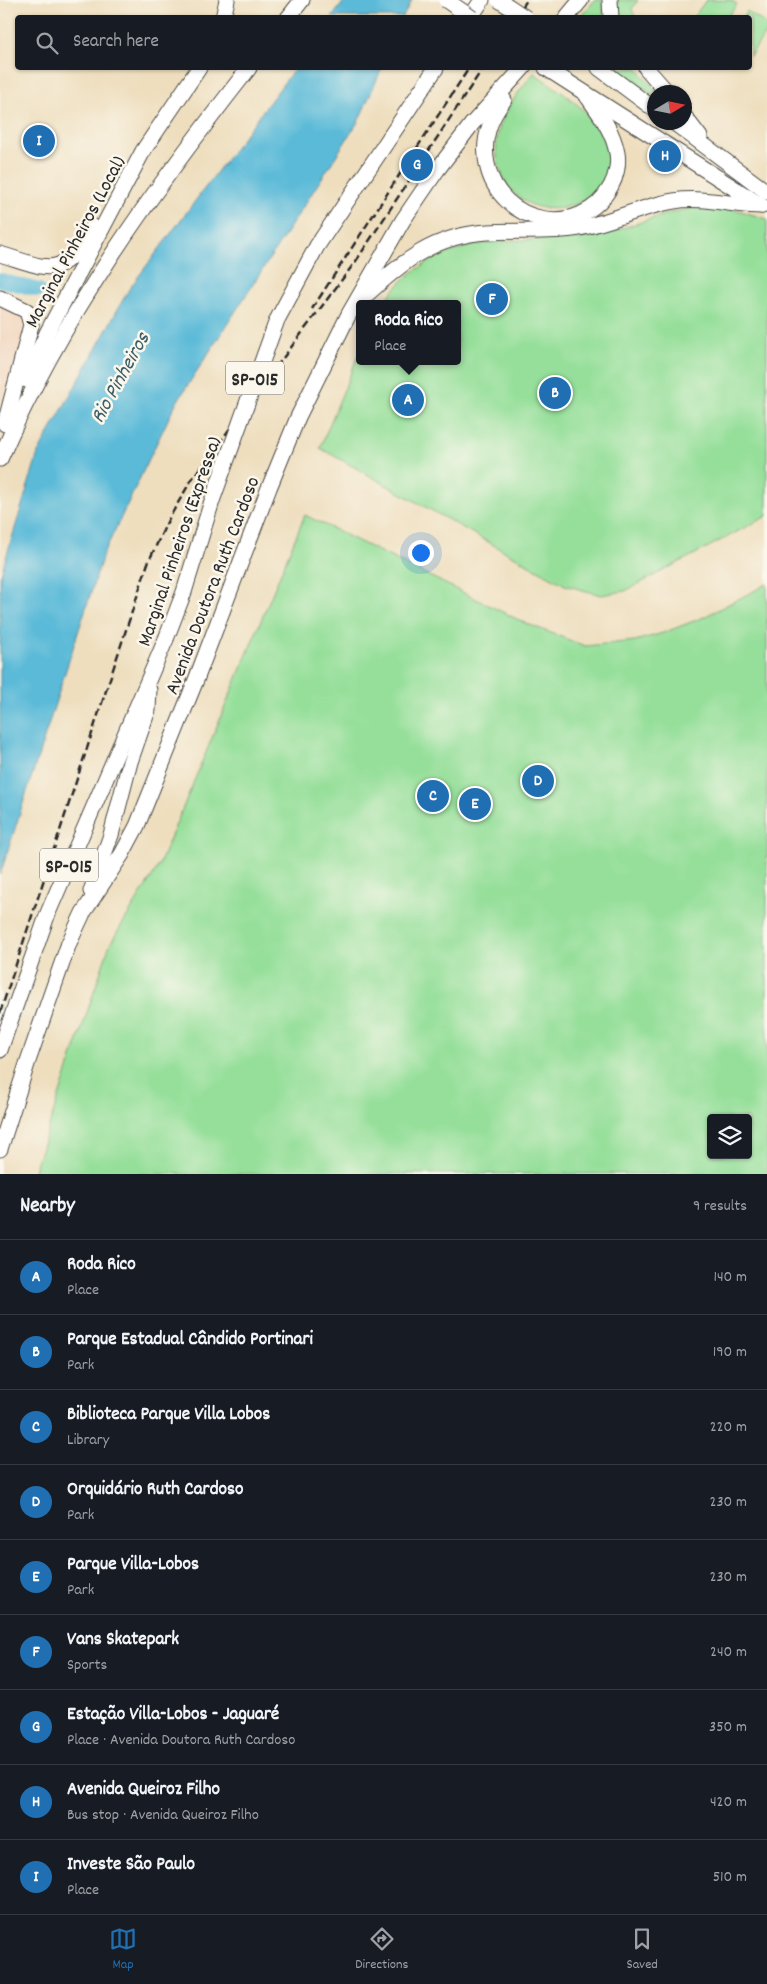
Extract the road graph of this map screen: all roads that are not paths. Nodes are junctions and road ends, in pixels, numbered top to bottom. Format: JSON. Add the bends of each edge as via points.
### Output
{"nodes":[{"id":1,"x":228,"y":0,"type":"edge"},
{"id":2,"x":302,"y":0,"type":"edge"},
{"id":3,"x":446,"y":0,"type":"edge"},
{"id":4,"x":482,"y":0,"type":"edge"},
{"id":5,"x":499,"y":0,"type":"edge"},
{"id":6,"x":582,"y":0,"type":"edge"},
{"id":7,"x":610,"y":0,"type":"edge"},
{"id":8,"x":224,"y":15,"type":"edge"},
{"id":9,"x":290,"y":15,"type":"edge"},
{"id":10,"x":467,"y":15,"type":"edge"},
{"id":11,"x":473,"y":15,"type":"edge"},
{"id":12,"x":522,"y":15,"type":"edge"},
{"id":13,"x":569,"y":15,"type":"edge"},
{"id":14,"x":611,"y":15,"type":"edge"},
{"id":15,"x":198,"y":70,"type":"edge"},
{"id":16,"x":247,"y":70,"type":"edge"},
{"id":17,"x":435,"y":70,"type":"edge"},
{"id":18,"x":520,"y":70,"type":"edge"},
{"id":19,"x":521,"y":70,"type":"edge"},
{"id":20,"x":549,"y":70,"type":"edge"},
{"id":21,"x":602,"y":70,"type":"edge"},
{"id":22,"x":648,"y":70,"type":"edge"},
{"id":23,"x":660,"y":85,"type":"edge"},
{"id":24,"x":587,"y":96,"type":"junction"},
{"id":25,"x":647,"y":104,"type":"edge"},
{"id":26,"x":692,"y":128,"type":"edge"},
{"id":27,"x":684,"y":130,"type":"edge"},
{"id":28,"x":704,"y":145,"type":"junction"},
{"id":29,"x":143,"y":151,"type":"junction"},
{"id":30,"x":767,"y":192,"type":"edge"},
{"id":31,"x":764,"y":208,"type":"edge"},
{"id":32,"x":0,"y":254,"type":"edge"},
{"id":33,"x":0,"y":298,"type":"edge"},
{"id":34,"x":357,"y":300,"type":"edge"},
{"id":35,"x":360,"y":300,"type":"edge"},
{"id":36,"x":356,"y":302,"type":"edge"},
{"id":37,"x":354,"y":305,"type":"joint"},
{"id":38,"x":5,"y":424,"type":"junction"},
{"id":39,"x":0,"y":441,"type":"edge"},
{"id":40,"x":0,"y":459,"type":"edge"},
{"id":41,"x":148,"y":684,"type":"junction"},
{"id":42,"x":82,"y":913,"type":"junction"},
{"id":43,"x":0,"y":1050,"type":"edge"},
{"id":44,"x":3,"y":1130,"type":"edge"},
{"id":45,"x":0,"y":1149,"type":"edge"}],
"edges":[{"from":1,"to":8,"type":"highway"},
{"from":2,"to":9,"type":"highway"},
{"from":3,"to":10,"type":"highway","bridge":true},
{"from":4,"to":11,"type":"highway"},
{"from":5,"to":12,"type":"highway","bridge":true},
{"from":6,"to":13,"type":"highway"},
{"from":7,"to":14,"type":"highway"},
{"from":15,"to":29,"type":"highway","name":"Marginal Pinheiros (Local)"},
{"from":16,"to":40,"type":"highway","via":[[118,242],[52,351]]},
{"from":17,"to":41,"type":"highway","name":"Marginal Pinheiros (Expressa)","number":"SP-015","bridge":true,"via":[[316,246],[276,320],[212,501],[184,592]]},
{"from":18,"to":34,"type":"highway","name":"Avenida Doutora Ruth Cardoso","via":[[472,124],[437,170],[403,220]]},
{"from":19,"to":24,"type":"highway","via":[[515,86],[493,117],[486,134],[485,151],[489,176],[495,187],[508,203],[525,214],[549,219],[578,216],[598,204],[614,181],[618,157],[614,142],[609,128]]},
{"from":20,"to":24,"type":"highway"},
{"from":21,"to":25,"type":"highway"},
{"from":22,"to":23,"type":"highway"},
{"from":24,"to":31,"type":"highway"},
{"from":26,"to":28,"type":"highway"},
{"from":27,"to":28,"type":"highway"},
{"from":28,"to":30,"type":"highway"},
{"from":29,"to":32,"type":"highway","via":[[88,235],[65,262],[50,269]]},
{"from":29,"to":38,"type":"highway","name":"Marginal Pinheiros (Local)","via":[[47,333]]},
{"from":31,"to":35,"type":"highway","via":[[713,200],[687,200],[664,203],[580,228],[486,232],[445,240],[402,262]]},
{"from":33,"to":38,"type":"highway","via":[[27,311],[31,325]]},
{"from":36,"to":37,"type":"highway","name":"Avenida Doutora Ruth Cardoso"},
{"from":37,"to":42,"type":"highway","name":"Avenida Doutora Ruth Cardoso","via":[[287,443],[137,826]]},
{"from":38,"to":39,"type":"highway","name":"Marginal Pinheiros (Local)"},
{"from":41,"to":42,"type":"highway","via":[[148,710],[130,762],[111,835]]},
{"from":41,"to":43,"type":"highway","name":"Marginal Pinheiros (Expressa)","number":"SP-015","via":[[48,913]]},
{"from":42,"to":44,"type":"highway","name":"Avenida Doutora Ruth Cardoso"},
{"from":44,"to":45,"type":"highway","name":"Avenida Doutora Ruth Cardoso"}]}
